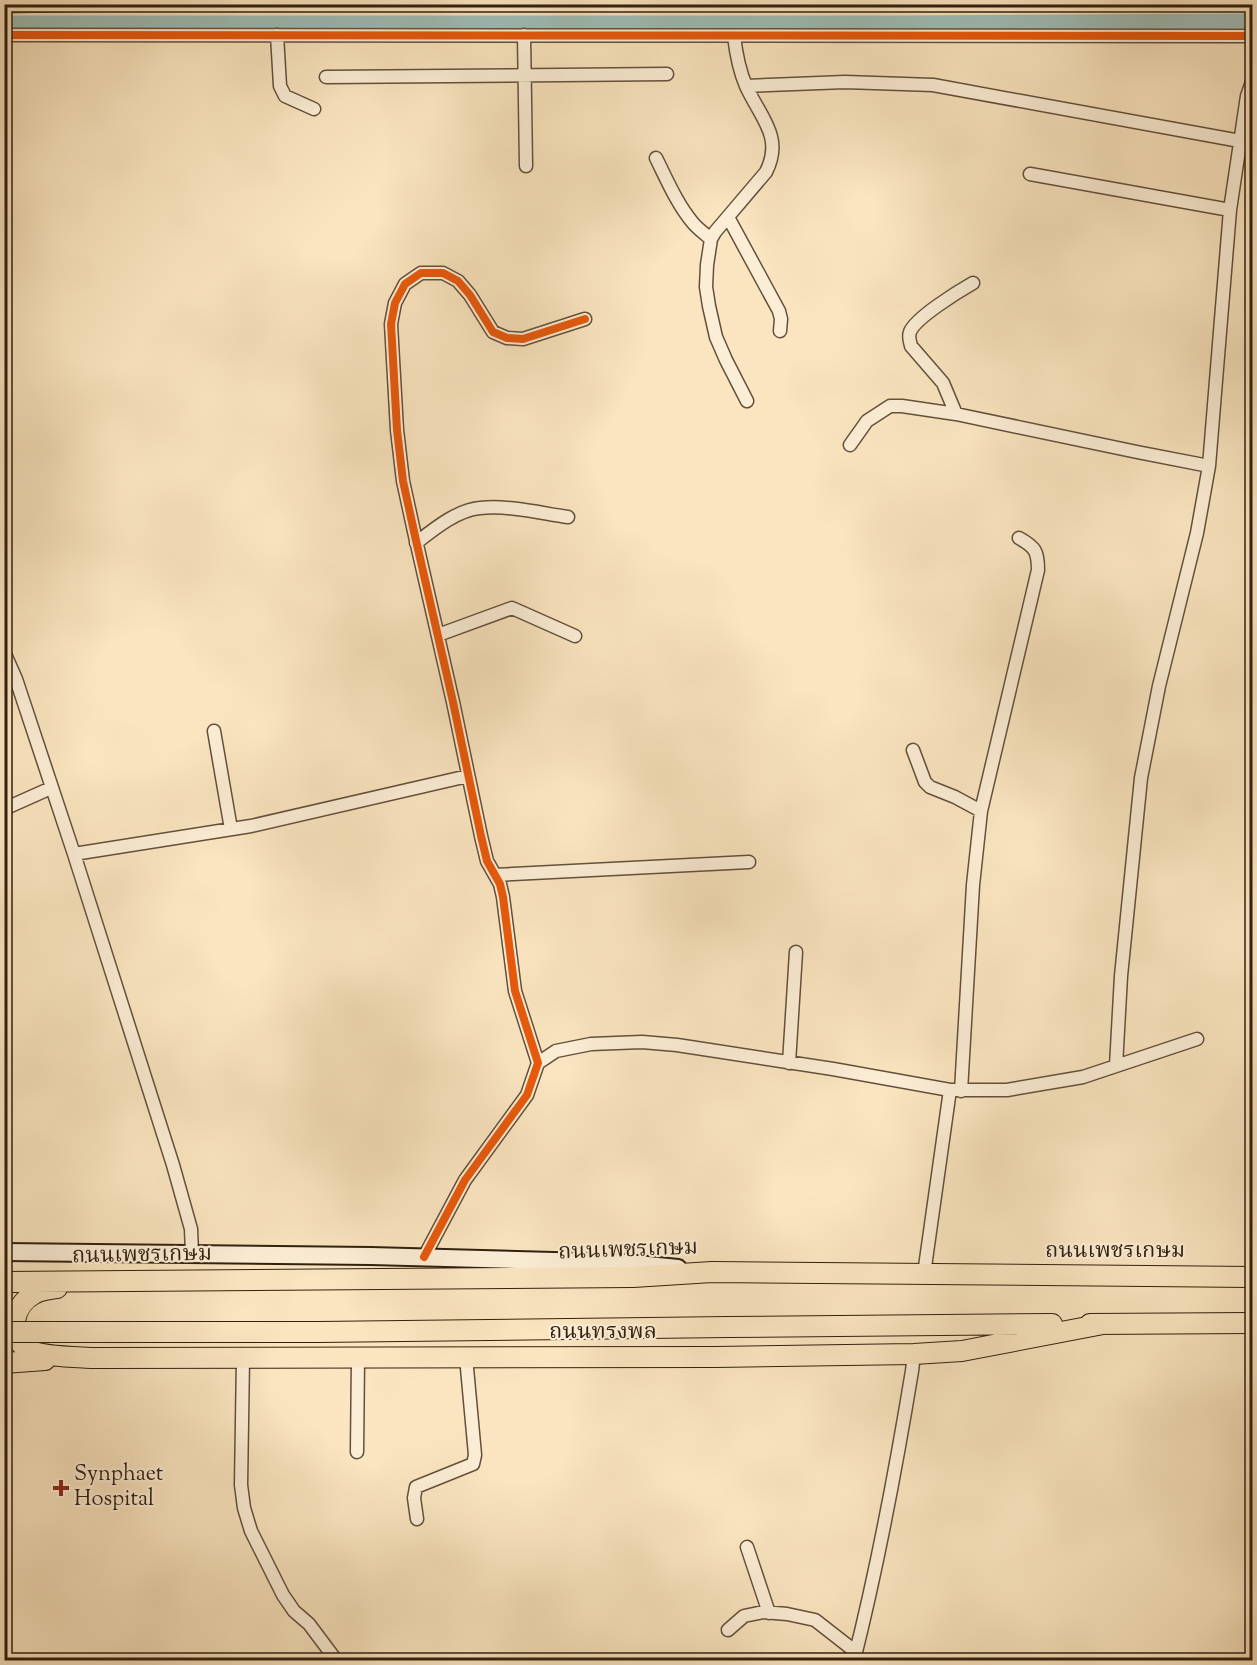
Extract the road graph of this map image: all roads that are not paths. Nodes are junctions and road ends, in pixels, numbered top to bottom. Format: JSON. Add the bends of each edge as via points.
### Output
{"nodes":[{"id":1,"x":118,"y":4,"type":"edge"},
{"id":2,"x":4,"y":6,"type":"edge"},
{"id":3,"x":4,"y":35,"type":"edge"},
{"id":4,"x":277,"y":35,"type":"junction"},
{"id":5,"x":524,"y":35,"type":"junction"},
{"id":6,"x":734,"y":36,"type":"junction"},
{"id":7,"x":1252,"y":36,"type":"edge"},
{"id":8,"x":667,"y":74,"type":"dead end"},
{"id":9,"x":524,"y":75,"type":"junction"},
{"id":10,"x":326,"y":77,"type":"dead end"},
{"id":11,"x":1252,"y":82,"type":"edge"},
{"id":12,"x":746,"y":86,"type":"junction"},
{"id":13,"x":314,"y":109,"type":"dead end"},
{"id":14,"x":1240,"y":141,"type":"junction"},
{"id":15,"x":656,"y":158,"type":"dead end"},
{"id":16,"x":526,"y":166,"type":"dead end"},
{"id":17,"x":1030,"y":174,"type":"dead end"},
{"id":18,"x":1230,"y":210,"type":"junction"},
{"id":19,"x":728,"y":217,"type":"junction"},
{"id":20,"x":711,"y":239,"type":"junction"},
{"id":21,"x":973,"y":283,"type":"dead end"},
{"id":22,"x":585,"y":319,"type":"dead end"},
{"id":23,"x":780,"y":331,"type":"dead end"},
{"id":24,"x":747,"y":401,"type":"dead end"},
{"id":25,"x":956,"y":414,"type":"junction"},
{"id":26,"x":849,"y":445,"type":"dead end"},
{"id":27,"x":1209,"y":466,"type":"junction"},
{"id":28,"x":568,"y":517,"type":"dead end"},
{"id":29,"x":1019,"y":538,"type":"dead end"},
{"id":30,"x":416,"y":543,"type":"junction"},
{"id":31,"x":438,"y":634,"type":"junction"},
{"id":32,"x":575,"y":636,"type":"dead end"},
{"id":33,"x":4,"y":652,"type":"edge"},
{"id":34,"x":214,"y":731,"type":"dead end"},
{"id":35,"x":913,"y":750,"type":"dead end"},
{"id":36,"x":468,"y":776,"type":"junction"},
{"id":37,"x":51,"y":788,"type":"junction"},
{"id":38,"x":4,"y":809,"type":"edge"},
{"id":39,"x":981,"y":811,"type":"junction"},
{"id":40,"x":231,"y":830,"type":"junction"},
{"id":41,"x":74,"y":854,"type":"junction"},
{"id":42,"x":749,"y":862,"type":"dead end"},
{"id":43,"x":495,"y":875,"type":"junction"},
{"id":44,"x":796,"y":952,"type":"dead end"},
{"id":45,"x":1197,"y":1039,"type":"dead end"},
{"id":46,"x":789,"y":1062,"type":"junction"},
{"id":47,"x":538,"y":1063,"type":"junction"},
{"id":48,"x":1116,"y":1066,"type":"junction"},
{"id":49,"x":955,"y":1091,"type":"junction"},
{"id":50,"x":4,"y":1252,"type":"edge"},
{"id":51,"x":192,"y":1253,"type":"junction"},
{"id":52,"x":424,"y":1257,"type":"junction"},
{"id":53,"x":712,"y":1272,"type":"junction"},
{"id":54,"x":924,"y":1274,"type":"junction"},
{"id":55,"x":1252,"y":1277,"type":"edge"},
{"id":56,"x":107,"y":1280,"type":"junction"},
{"id":57,"x":4,"y":1282,"type":"edge"},
{"id":58,"x":1252,"y":1323,"type":"edge"},
{"id":59,"x":1103,"y":1324,"type":"junction"},
{"id":60,"x":4,"y":1332,"type":"edge"},
{"id":61,"x":914,"y":1354,"type":"junction"},
{"id":62,"x":466,"y":1357,"type":"junction"},
{"id":63,"x":97,"y":1358,"type":"junction"},
{"id":64,"x":243,"y":1358,"type":"junction"},
{"id":65,"x":358,"y":1358,"type":"junction"},
{"id":66,"x":4,"y":1363,"type":"edge"},
{"id":67,"x":357,"y":1452,"type":"dead end"},
{"id":68,"x":417,"y":1519,"type":"dead end"},
{"id":69,"x":747,"y":1547,"type":"dead end"},
{"id":70,"x":769,"y":1613,"type":"junction"},
{"id":71,"x":728,"y":1630,"type":"dead end"},
{"id":72,"x":855,"y":1656,"type":"edge"},
{"id":73,"x":336,"y":1660,"type":"edge"}],
"edges":[{"from":1,"to":2,"type":"street"},
{"from":3,"to":4,"type":"street"},
{"from":4,"to":5,"type":"street"},
{"from":4,"to":13,"type":"street","via":[[280,86],[285,96]]},
{"from":5,"to":6,"type":"street"},
{"from":5,"to":9,"type":"street"},
{"from":6,"to":7,"type":"street"},
{"from":6,"to":12,"type":"street"},
{"from":8,"to":9,"type":"street"},
{"from":9,"to":10,"type":"street"},
{"from":9,"to":16,"type":"street"},
{"from":11,"to":14,"type":"street"},
{"from":12,"to":14,"type":"street","via":[[845,82],[933,85]]},
{"from":12,"to":19,"type":"street","via":[[774,148],[766,172]]},
{"from":14,"to":18,"type":"street"},
{"from":15,"to":20,"type":"street","via":[[686,214]]},
{"from":17,"to":18,"type":"street"},
{"from":18,"to":27,"type":"street"},
{"from":19,"to":20,"type":"street"},
{"from":19,"to":23,"type":"street","via":[[779,311]]},
{"from":20,"to":24,"type":"street","via":[[706,287],[709,306],[716,337]]},
{"from":21,"to":25,"type":"street","via":[[915,324],[909,338],[911,346],[943,384]]},
{"from":22,"to":30,"type":"street","via":[[523,339],[507,338],[493,332],[458,281],[443,273],[421,273],[405,284],[395,303],[391,324],[403,481]]},
{"from":25,"to":26,"type":"street","via":[[890,406],[867,421]]},
{"from":25,"to":27,"type":"street"},
{"from":27,"to":48,"type":"street","via":[[1141,778]]},
{"from":28,"to":30,"type":"street","via":[[479,508],[437,527]]},
{"from":29,"to":39,"type":"street","via":[[1036,552],[1038,570]]},
{"from":30,"to":31,"type":"street"},
{"from":31,"to":32,"type":"street","via":[[512,608]]},
{"from":31,"to":36,"type":"street"},
{"from":33,"to":37,"type":"street"},
{"from":34,"to":40,"type":"street"},
{"from":35,"to":39,"type":"street","via":[[930,787]]},
{"from":36,"to":40,"type":"street"},
{"from":36,"to":43,"type":"street","via":[[487,861]]},
{"from":37,"to":38,"type":"street"},
{"from":37,"to":41,"type":"street"},
{"from":39,"to":49,"type":"street"},
{"from":40,"to":41,"type":"street"},
{"from":41,"to":51,"type":"street","via":[[173,1165],[191,1229]]},
{"from":42,"to":43,"type":"street"},
{"from":43,"to":47,"type":"street","via":[[503,897],[515,991]]},
{"from":44,"to":46,"type":"street"},
{"from":45,"to":48,"type":"street"},
{"from":46,"to":47,"type":"street","via":[[677,1045],[615,1042],[556,1051]]},
{"from":46,"to":49,"type":"street"},
{"from":47,"to":52,"type":"street","via":[[527,1095],[465,1180]]},
{"from":48,"to":49,"type":"street","via":[[1052,1083],[1006,1090]]},
{"from":49,"to":54,"type":"street"},
{"from":50,"to":51,"type":"main road"},
{"from":51,"to":52,"type":"main road"},
{"from":52,"to":53,"type":"main road","via":[[627,1263]]},
{"from":53,"to":54,"type":"highway","name":"ถนนเพชรเกษม"},
{"from":53,"to":56,"type":"highway","name":"ถนนเพชรเกษม","via":[[633,1277]]},
{"from":54,"to":55,"type":"highway","name":"ถนนเพชรเกษม"},
{"from":56,"to":57,"type":"highway","name":"ถนนเพชรเกษม"},
{"from":56,"to":63,"type":"highway","via":[[33,1294],[16,1313],[14,1326],[19,1341],[28,1350]]},
{"from":58,"to":59,"type":"highway"},
{"from":59,"to":60,"type":"highway","bridge":true},
{"from":59,"to":61,"type":"highway","name":"ถนนทรงพล","via":[[962,1351]]},
{"from":61,"to":62,"type":"highway","name":"ถนนทรงพล"},
{"from":61,"to":72,"type":"street","via":[[893,1481]]},
{"from":62,"to":65,"type":"highway","name":"ถนนทรงพล"},
{"from":62,"to":68,"type":"street","via":[[476,1455],[472,1464],[416,1487]]},
{"from":63,"to":64,"type":"highway","name":"ถนนทรงพล"},
{"from":63,"to":66,"type":"highway","name":"ถนนทรงพล"},
{"from":64,"to":65,"type":"highway","name":"ถนนทรงพล"},
{"from":64,"to":73,"type":"street","via":[[241,1485],[251,1531],[283,1595]]},
{"from":65,"to":67,"type":"street"},
{"from":69,"to":70,"type":"street"},
{"from":70,"to":71,"type":"street","via":[[744,1616]]},
{"from":70,"to":72,"type":"street","via":[[815,1620]]}]}
